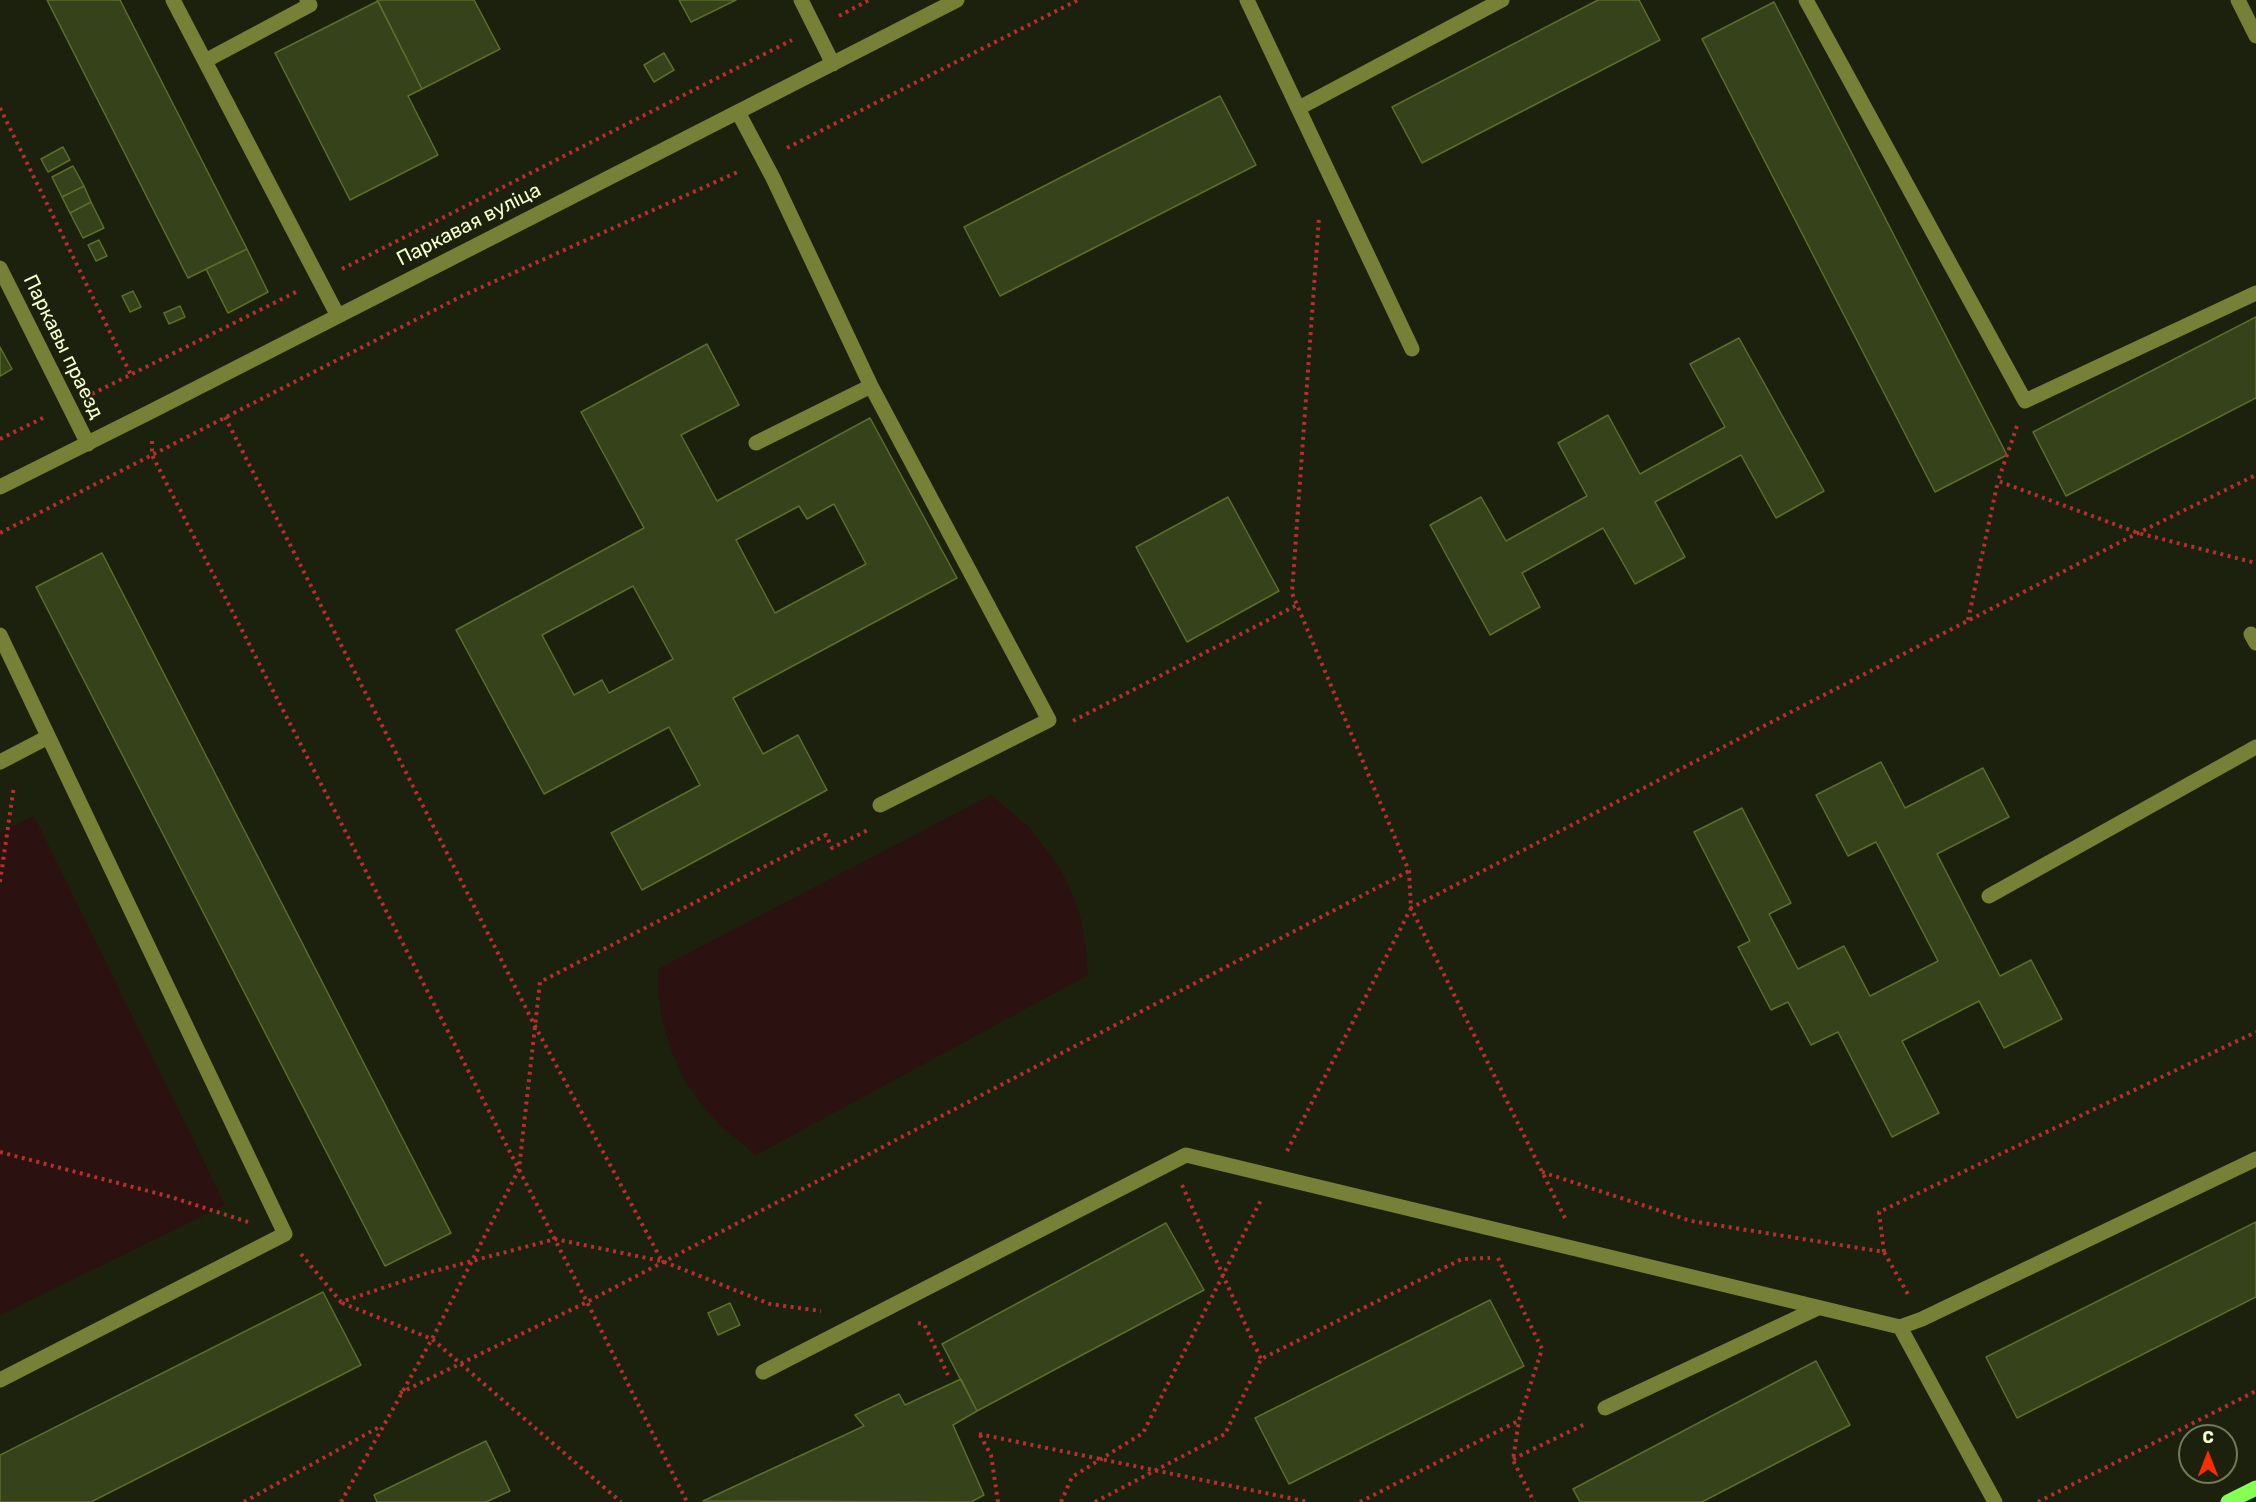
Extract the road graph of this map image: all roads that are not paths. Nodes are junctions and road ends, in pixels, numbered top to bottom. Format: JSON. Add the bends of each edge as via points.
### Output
{"nodes":[{"id":1,"x":173,"y":0,"type":"edge"},
{"id":2,"x":307,"y":0,"type":"edge"},
{"id":3,"x":801,"y":0,"type":"edge"},
{"id":4,"x":957,"y":0,"type":"edge"},
{"id":5,"x":1247,"y":0,"type":"edge"},
{"id":6,"x":1502,"y":0,"type":"edge"},
{"id":7,"x":1806,"y":0,"type":"edge"},
{"id":8,"x":2238,"y":0,"type":"edge"},
{"id":9,"x":2256,"y":36,"type":"edge"},
{"id":10,"x":205,"y":61,"type":"junction"},
{"id":11,"x":833,"y":64,"type":"junction"},
{"id":12,"x":1299,"y":108,"type":"junction"},
{"id":13,"x":738,"y":112,"type":"junction"},
{"id":14,"x":0,"y":268,"type":"edge"},
{"id":15,"x":2256,"y":293,"type":"edge"},
{"id":16,"x":338,"y":316,"type":"junction"},
{"id":17,"x":1412,"y":349,"type":"dead end"},
{"id":18,"x":872,"y":386,"type":"junction"},
{"id":19,"x":756,"y":443,"type":"dead end"},
{"id":20,"x":88,"y":444,"type":"junction"},
{"id":21,"x":0,"y":487,"type":"edge"},
{"id":22,"x":0,"y":635,"type":"edge"},
{"id":23,"x":48,"y":737,"type":"junction"},
{"id":24,"x":2256,"y":747,"type":"edge"},
{"id":25,"x":0,"y":762,"type":"edge"},
{"id":26,"x":880,"y":805,"type":"dead end"},
{"id":27,"x":1989,"y":896,"type":"dead end"},
{"id":28,"x":2256,"y":1159,"type":"edge"},
{"id":29,"x":1818,"y":1308,"type":"junction"},
{"id":30,"x":1900,"y":1327,"type":"junction"},
{"id":31,"x":763,"y":1372,"type":"dead end"},
{"id":32,"x":0,"y":1380,"type":"edge"},
{"id":33,"x":1605,"y":1408,"type":"dead end"},
{"id":34,"x":2256,"y":1488,"type":"edge"},
{"id":35,"x":1995,"y":1502,"type":"edge"},
{"id":36,"x":2228,"y":1502,"type":"edge"}],
"edges":[{"from":1,"to":10,"type":"street"},
{"from":2,"to":10,"type":"street","via":[[310,5]]},
{"from":3,"to":11,"type":"street"},
{"from":4,"to":11,"type":"street","name":"Паркавая вуліца"},
{"from":5,"to":12,"type":"street"},
{"from":6,"to":12,"type":"street"},
{"from":7,"to":15,"type":"street","via":[[2025,401]]},
{"from":8,"to":9,"type":"street"},
{"from":10,"to":16,"type":"street"},
{"from":11,"to":13,"type":"street","name":"Паркавая вуліца"},
{"from":12,"to":17,"type":"street"},
{"from":13,"to":16,"type":"street","name":"Паркавая вуліца"},
{"from":13,"to":18,"type":"street"},
{"from":14,"to":20,"type":"street","name":"Паркавы праезд"},
{"from":16,"to":20,"type":"street","name":"Паркавая вуліца"},
{"from":18,"to":19,"type":"street"},
{"from":18,"to":26,"type":"street","via":[[1049,720]]},
{"from":20,"to":21,"type":"street","name":"Паркавая вуліца"},
{"from":22,"to":23,"type":"street"},
{"from":23,"to":25,"type":"street"},
{"from":23,"to":32,"type":"street","via":[[285,1234]]},
{"from":24,"to":27,"type":"street"},
{"from":28,"to":30,"type":"street"},
{"from":29,"to":30,"type":"street"},
{"from":29,"to":31,"type":"street","via":[[1186,1155]]},
{"from":29,"to":33,"type":"street"},
{"from":30,"to":35,"type":"street"},
{"from":34,"to":36,"type":"main road"}]}
